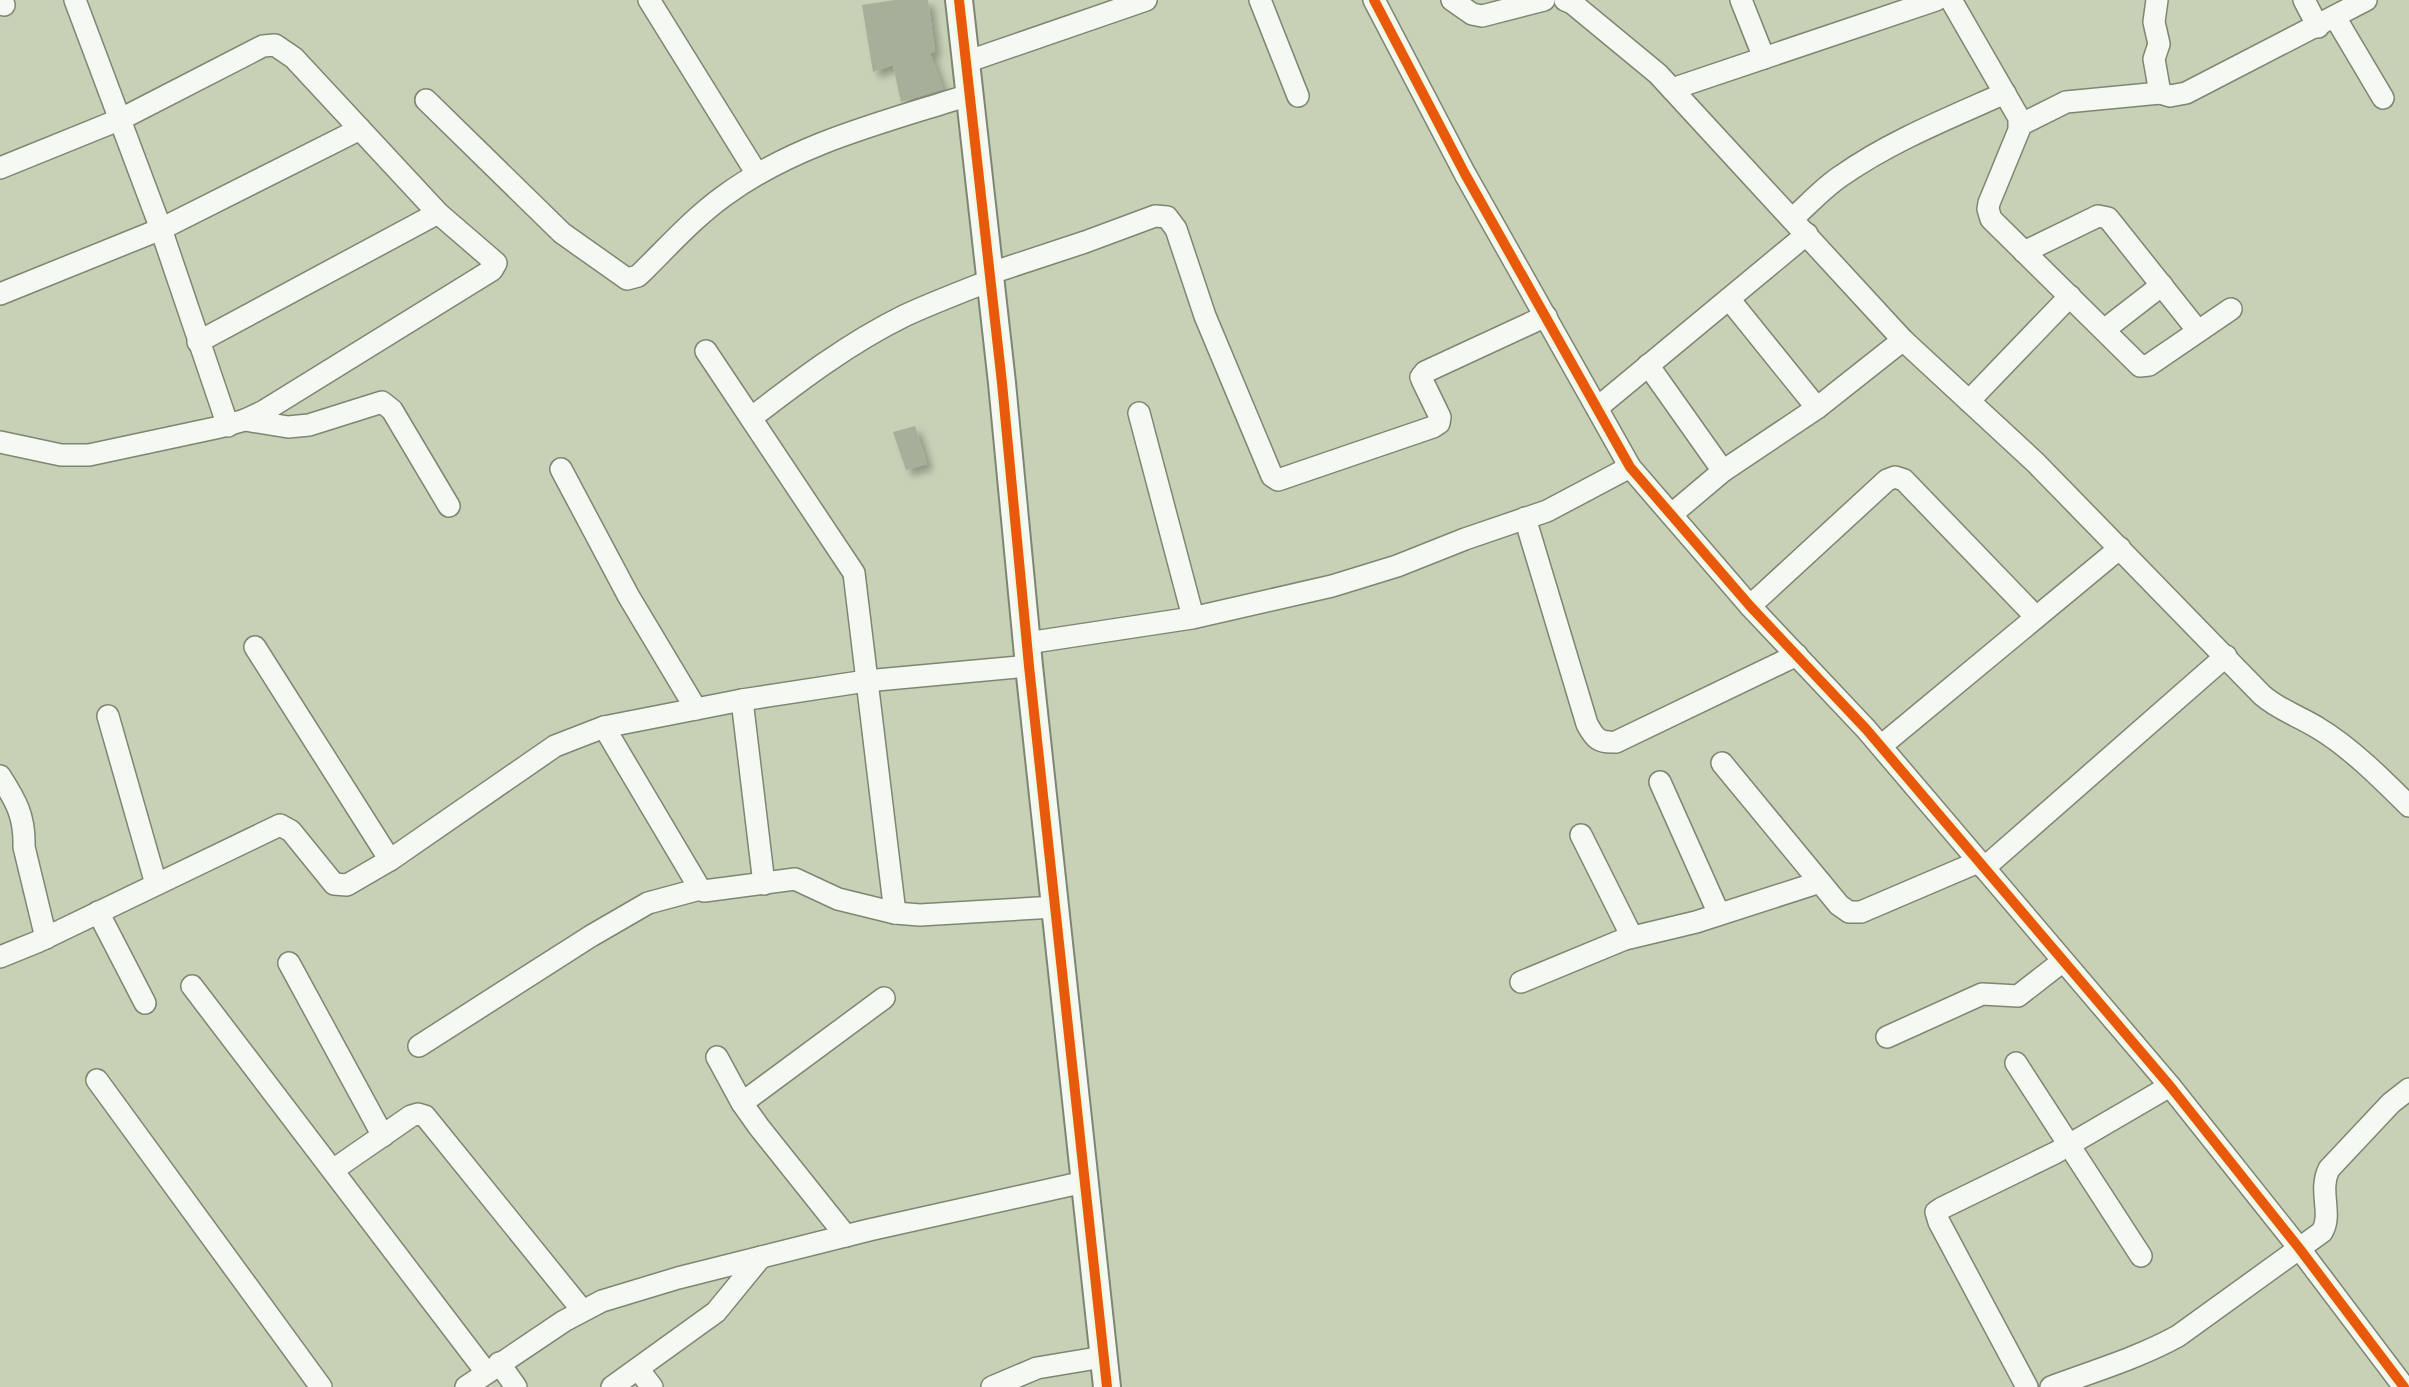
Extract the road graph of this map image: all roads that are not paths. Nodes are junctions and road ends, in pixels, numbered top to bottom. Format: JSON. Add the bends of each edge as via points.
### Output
{"nodes":[{"id":1,"x":649,"y":0,"type":"edge"},
{"id":2,"x":960,"y":0,"type":"edge"},
{"id":3,"x":1260,"y":0,"type":"edge"},
{"id":4,"x":1374,"y":0,"type":"edge"},
{"id":5,"x":1452,"y":0,"type":"edge"},
{"id":6,"x":1544,"y":0,"type":"edge"},
{"id":7,"x":1565,"y":0,"type":"edge"},
{"id":8,"x":1741,"y":0,"type":"edge"},
{"id":9,"x":1936,"y":0,"type":"edge"},
{"id":10,"x":1951,"y":0,"type":"edge"},
{"id":11,"x":2157,"y":0,"type":"edge"},
{"id":12,"x":2304,"y":0,"type":"edge"},
{"id":13,"x":2366,"y":0,"type":"edge"},
{"id":14,"x":1135,"y":2,"type":"edge"},
{"id":15,"x":83,"y":3,"type":"edge"},
{"id":16,"x":2326,"y":22,"type":"junction"},
{"id":17,"x":1764,"y":58,"type":"junction"},
{"id":18,"x":966,"y":62,"type":"junction"},
{"id":19,"x":1672,"y":89,"type":"junction"},
{"id":20,"x":2005,"y":93,"type":"junction"},
{"id":21,"x":2160,"y":93,"type":"junction"},
{"id":22,"x":969,"y":94,"type":"junction"},
{"id":23,"x":1298,"y":96,"type":"dead end"},
{"id":24,"x":2383,"y":99,"type":"dead end"},
{"id":25,"x":426,"y":100,"type":"dead end"},
{"id":26,"x":121,"y":119,"type":"junction"},
{"id":27,"x":2020,"y":125,"type":"junction"},
{"id":28,"x":360,"y":129,"type":"junction"},
{"id":29,"x":0,"y":169,"type":"edge"},
{"id":30,"x":757,"y":174,"type":"junction"},
{"id":31,"x":438,"y":213,"type":"junction"},
{"id":32,"x":1800,"y":227,"type":"junction"},
{"id":33,"x":161,"y":229,"type":"junction"},
{"id":34,"x":2024,"y":252,"type":"junction"},
{"id":35,"x":989,"y":277,"type":"junction"},
{"id":36,"x":2162,"y":285,"type":"junction"},
{"id":37,"x":0,"y":294,"type":"edge"},
{"id":38,"x":2070,"y":296,"type":"junction"},
{"id":39,"x":1729,"y":299,"type":"junction"},
{"id":40,"x":2231,"y":309,"type":"dead end"},
{"id":41,"x":1546,"y":316,"type":"junction"},
{"id":42,"x":2104,"y":330,"type":"junction"},
{"id":43,"x":2198,"y":331,"type":"junction"},
{"id":44,"x":1903,"y":340,"type":"junction"},
{"id":45,"x":198,"y":342,"type":"junction"},
{"id":46,"x":706,"y":351,"type":"dead end"},
{"id":47,"x":1648,"y":365,"type":"junction"},
{"id":48,"x":1969,"y":401,"type":"junction"},
{"id":49,"x":1597,"y":408,"type":"junction"},
{"id":50,"x":1817,"y":408,"type":"junction"},
{"id":51,"x":1139,"y":413,"type":"dead end"},
{"id":52,"x":751,"y":418,"type":"junction"},
{"id":53,"x":236,"y":423,"type":"junction"},
{"id":54,"x":0,"y":442,"type":"edge"},
{"id":55,"x":1630,"y":467,"type":"junction"},
{"id":56,"x":561,"y":469,"type":"dead end"},
{"id":57,"x":1723,"y":471,"type":"junction"},
{"id":58,"x":449,"y":506,"type":"dead end"},
{"id":59,"x":1672,"y":514,"type":"junction"},
{"id":60,"x":1525,"y":518,"type":"junction"},
{"id":61,"x":2120,"y":548,"type":"junction"},
{"id":62,"x":1751,"y":606,"type":"junction"},
{"id":63,"x":1193,"y":617,"type":"junction"},
{"id":64,"x":2036,"y":617,"type":"junction"},
{"id":65,"x":254,"y":647,"type":"dead end"},
{"id":66,"x":1028,"y":655,"type":"junction"},
{"id":67,"x":1797,"y":656,"type":"junction"},
{"id":68,"x":2225,"y":656,"type":"junction"},
{"id":69,"x":866,"y":681,"type":"junction"},
{"id":70,"x":742,"y":700,"type":"junction"},
{"id":71,"x":696,"y":709,"type":"junction"},
{"id":72,"x":108,"y":716,"type":"dead end"},
{"id":73,"x":604,"y":727,"type":"junction"},
{"id":74,"x":1881,"y":746,"type":"junction"},
{"id":75,"x":1722,"y":763,"type":"dead end"},
{"id":76,"x":0,"y":776,"type":"edge"},
{"id":77,"x":1660,"y":782,"type":"dead end"},
{"id":78,"x":2409,"y":806,"type":"edge"},
{"id":79,"x":1581,"y":835,"type":"dead end"},
{"id":80,"x":390,"y":860,"type":"junction"},
{"id":81,"x":1981,"y":865,"type":"junction"},
{"id":82,"x":1820,"y":882,"type":"junction"},
{"id":83,"x":156,"y":884,"type":"junction"},
{"id":84,"x":764,"y":884,"type":"junction"},
{"id":85,"x":700,"y":889,"type":"junction"},
{"id":86,"x":1055,"y":907,"type":"junction"},
{"id":87,"x":98,"y":912,"type":"junction"},
{"id":88,"x":895,"y":913,"type":"junction"},
{"id":89,"x":1719,"y":914,"type":"junction"},
{"id":90,"x":1632,"y":937,"type":"junction"},
{"id":91,"x":46,"y":938,"type":"junction"},
{"id":92,"x":0,"y":957,"type":"edge"},
{"id":93,"x":2063,"y":961,"type":"junction"},
{"id":94,"x":289,"y":963,"type":"dead end"},
{"id":95,"x":1521,"y":982,"type":"dead end"},
{"id":96,"x":192,"y":986,"type":"dead end"},
{"id":97,"x":884,"y":998,"type":"dead end"},
{"id":98,"x":145,"y":1003,"type":"dead end"},
{"id":99,"x":1887,"y":1037,"type":"dead end"},
{"id":100,"x":419,"y":1046,"type":"dead end"},
{"id":101,"x":717,"y":1057,"type":"dead end"},
{"id":102,"x":2016,"y":1063,"type":"dead end"},
{"id":103,"x":97,"y":1080,"type":"dead end"},
{"id":104,"x":2170,"y":1086,"type":"junction"},
{"id":105,"x":2409,"y":1088,"type":"edge"},
{"id":106,"x":742,"y":1103,"type":"junction"},
{"id":107,"x":383,"y":1136,"type":"junction"},
{"id":108,"x":2069,"y":1145,"type":"junction"},
{"id":109,"x":333,"y":1170,"type":"junction"},
{"id":110,"x":1084,"y":1182,"type":"junction"},
{"id":111,"x":846,"y":1236,"type":"junction"},
{"id":112,"x":2299,"y":1248,"type":"junction"},
{"id":113,"x":2141,"y":1256,"type":"dead end"},
{"id":114,"x":761,"y":1257,"type":"junction"},
{"id":115,"x":582,"y":1310,"type":"junction"},
{"id":116,"x":1104,"y":1357,"type":"junction"},
{"id":117,"x":493,"y":1368,"type":"junction"},
{"id":118,"x":638,"y":1369,"type":"junction"},
{"id":119,"x":321,"y":1387,"type":"edge"},
{"id":120,"x":466,"y":1387,"type":"edge"},
{"id":121,"x":516,"y":1387,"type":"edge"},
{"id":122,"x":612,"y":1387,"type":"edge"},
{"id":123,"x":652,"y":1387,"type":"edge"},
{"id":124,"x":992,"y":1387,"type":"edge"},
{"id":125,"x":1107,"y":1387,"type":"edge"},
{"id":126,"x":2027,"y":1387,"type":"edge"},
{"id":127,"x":2051,"y":1387,"type":"edge"},
{"id":128,"x":2404,"y":1387,"type":"edge"}],
"edges":[{"from":1,"to":30,"type":"street"},
{"from":2,"to":18,"type":"street"},
{"from":3,"to":23,"type":"street"},
{"from":4,"to":41,"type":"street"},
{"from":5,"to":6,"type":"street","via":[[1482,16]]},
{"from":7,"to":19,"type":"street"},
{"from":8,"to":17,"type":"street"},
{"from":9,"to":17,"type":"street"},
{"from":10,"to":20,"type":"street"},
{"from":11,"to":21,"type":"street","via":[[2154,22],[2159,44],[2154,59]]},
{"from":12,"to":16,"type":"street"},
{"from":13,"to":16,"type":"street"},
{"from":14,"to":18,"type":"street"},
{"from":15,"to":26,"type":"street"},
{"from":16,"to":21,"type":"street","via":[[2186,93]]},
{"from":16,"to":24,"type":"street"},
{"from":17,"to":19,"type":"street"},
{"from":18,"to":22,"type":"street"},
{"from":19,"to":32,"type":"street"},
{"from":20,"to":27,"type":"street"},
{"from":20,"to":32,"type":"street","via":[[1910,135],[1855,167],[1834,181]]},
{"from":21,"to":27,"type":"street","via":[[2066,102]]},
{"from":22,"to":30,"type":"street","via":[[825,141]]},
{"from":22,"to":35,"type":"street"},
{"from":25,"to":30,"type":"street","via":[[562,233],[627,279],[638,276],[704,211]]},
{"from":26,"to":28,"type":"street","via":[[263,46],[275,45],[294,58]]},
{"from":26,"to":29,"type":"street"},
{"from":26,"to":33,"type":"street"},
{"from":27,"to":34,"type":"street","via":[[1987,209]]},
{"from":28,"to":31,"type":"street"},
{"from":28,"to":33,"type":"street"},
{"from":31,"to":45,"type":"street"},
{"from":31,"to":53,"type":"street","via":[[495,260],[492,270],[264,411]]},
{"from":32,"to":39,"type":"street"},
{"from":32,"to":44,"type":"street"},
{"from":33,"to":37,"type":"street"},
{"from":33,"to":45,"type":"street"},
{"from":34,"to":36,"type":"street","via":[[2103,216]]},
{"from":34,"to":38,"type":"street"},
{"from":35,"to":41,"type":"street","via":[[1155,216],[1167,217],[1176,229],[1231,381],[1272,476],[1278,480],[1433,428],[1440,417],[1421,377],[1425,372]]},
{"from":35,"to":52,"type":"street","via":[[861,341]]},
{"from":35,"to":66,"type":"street"},
{"from":36,"to":42,"type":"street"},
{"from":36,"to":43,"type":"street"},
{"from":38,"to":42,"type":"street"},
{"from":38,"to":48,"type":"street"},
{"from":39,"to":47,"type":"street"},
{"from":39,"to":50,"type":"street"},
{"from":40,"to":43,"type":"street"},
{"from":41,"to":49,"type":"street"},
{"from":42,"to":43,"type":"street","via":[[2143,367]]},
{"from":44,"to":48,"type":"street"},
{"from":44,"to":50,"type":"street"},
{"from":45,"to":53,"type":"street"},
{"from":46,"to":52,"type":"street"},
{"from":47,"to":49,"type":"street"},
{"from":47,"to":57,"type":"street"},
{"from":48,"to":61,"type":"street"},
{"from":49,"to":55,"type":"street"},
{"from":50,"to":57,"type":"street"},
{"from":51,"to":63,"type":"street"},
{"from":52,"to":69,"type":"street","via":[[854,573]]},
{"from":53,"to":54,"type":"street","via":[[89,455],[61,455]]},
{"from":53,"to":58,"type":"street","via":[[288,428],[328,421],[382,402],[392,410]]},
{"from":55,"to":59,"type":"street"},
{"from":55,"to":60,"type":"street"},
{"from":56,"to":71,"type":"street"},
{"from":57,"to":59,"type":"street"},
{"from":59,"to":62,"type":"street"},
{"from":60,"to":63,"type":"street","via":[[1332,586]]},
{"from":60,"to":67,"type":"street","via":[[1594,738],[1616,742]]},
{"from":61,"to":64,"type":"street"},
{"from":61,"to":68,"type":"street"},
{"from":62,"to":64,"type":"street","via":[[1895,477],[1904,480]]},
{"from":62,"to":67,"type":"street"},
{"from":63,"to":66,"type":"street"},
{"from":64,"to":74,"type":"street"},
{"from":65,"to":80,"type":"street"},
{"from":66,"to":69,"type":"street"},
{"from":66,"to":86,"type":"street"},
{"from":67,"to":74,"type":"street"},
{"from":68,"to":78,"type":"street","via":[[2273,705],[2335,739]]},
{"from":68,"to":81,"type":"street"},
{"from":69,"to":70,"type":"street"},
{"from":69,"to":88,"type":"street"},
{"from":70,"to":71,"type":"street"},
{"from":70,"to":84,"type":"street"},
{"from":71,"to":73,"type":"street"},
{"from":72,"to":83,"type":"street"},
{"from":73,"to":80,"type":"street","via":[[555,746]]},
{"from":73,"to":85,"type":"street"},
{"from":74,"to":81,"type":"street"},
{"from":75,"to":82,"type":"street"},
{"from":76,"to":91,"type":"street","via":[[18,806]]},
{"from":77,"to":89,"type":"street"},
{"from":79,"to":90,"type":"street"},
{"from":80,"to":83,"type":"street","via":[[347,885],[334,884],[291,831],[280,825]]},
{"from":81,"to":82,"type":"street","via":[[1854,914],[1844,910]]},
{"from":81,"to":93,"type":"street"},
{"from":82,"to":89,"type":"street"},
{"from":83,"to":87,"type":"street"},
{"from":84,"to":85,"type":"street","via":[[708,892]]},
{"from":84,"to":88,"type":"street","via":[[799,880],[838,899]]},
{"from":85,"to":100,"type":"street","via":[[648,903]]},
{"from":86,"to":88,"type":"street"},
{"from":86,"to":110,"type":"street"},
{"from":87,"to":91,"type":"street"},
{"from":87,"to":98,"type":"street"},
{"from":89,"to":90,"type":"street"},
{"from":90,"to":95,"type":"street"},
{"from":91,"to":92,"type":"street"},
{"from":93,"to":99,"type":"street","via":[[2015,997],[1982,994]]},
{"from":93,"to":104,"type":"street"},
{"from":94,"to":107,"type":"street"},
{"from":96,"to":109,"type":"street"},
{"from":97,"to":106,"type":"street"},
{"from":101,"to":106,"type":"street"},
{"from":102,"to":108,"type":"street"},
{"from":103,"to":119,"type":"street"},
{"from":104,"to":108,"type":"street"},
{"from":104,"to":112,"type":"street"},
{"from":105,"to":112,"type":"street","via":[[2329,1169],[2323,1182],[2325,1227]]},
{"from":106,"to":111,"type":"street"},
{"from":107,"to":109,"type":"street"},
{"from":107,"to":115,"type":"street","via":[[411,1116],[425,1116]]},
{"from":108,"to":113,"type":"street"},
{"from":108,"to":126,"type":"street","via":[[1936,1214]]},
{"from":109,"to":117,"type":"street"},
{"from":110,"to":111,"type":"street"},
{"from":110,"to":116,"type":"street"},
{"from":111,"to":114,"type":"street"},
{"from":112,"to":127,"type":"street","via":[[2178,1336]]},
{"from":112,"to":128,"type":"street"},
{"from":114,"to":115,"type":"street"},
{"from":114,"to":118,"type":"street","via":[[716,1312]]},
{"from":115,"to":117,"type":"street"},
{"from":116,"to":124,"type":"street","via":[[1037,1368]]},
{"from":116,"to":125,"type":"street"},
{"from":117,"to":120,"type":"street"},
{"from":117,"to":121,"type":"street"},
{"from":118,"to":122,"type":"street"},
{"from":118,"to":123,"type":"street"}]}
